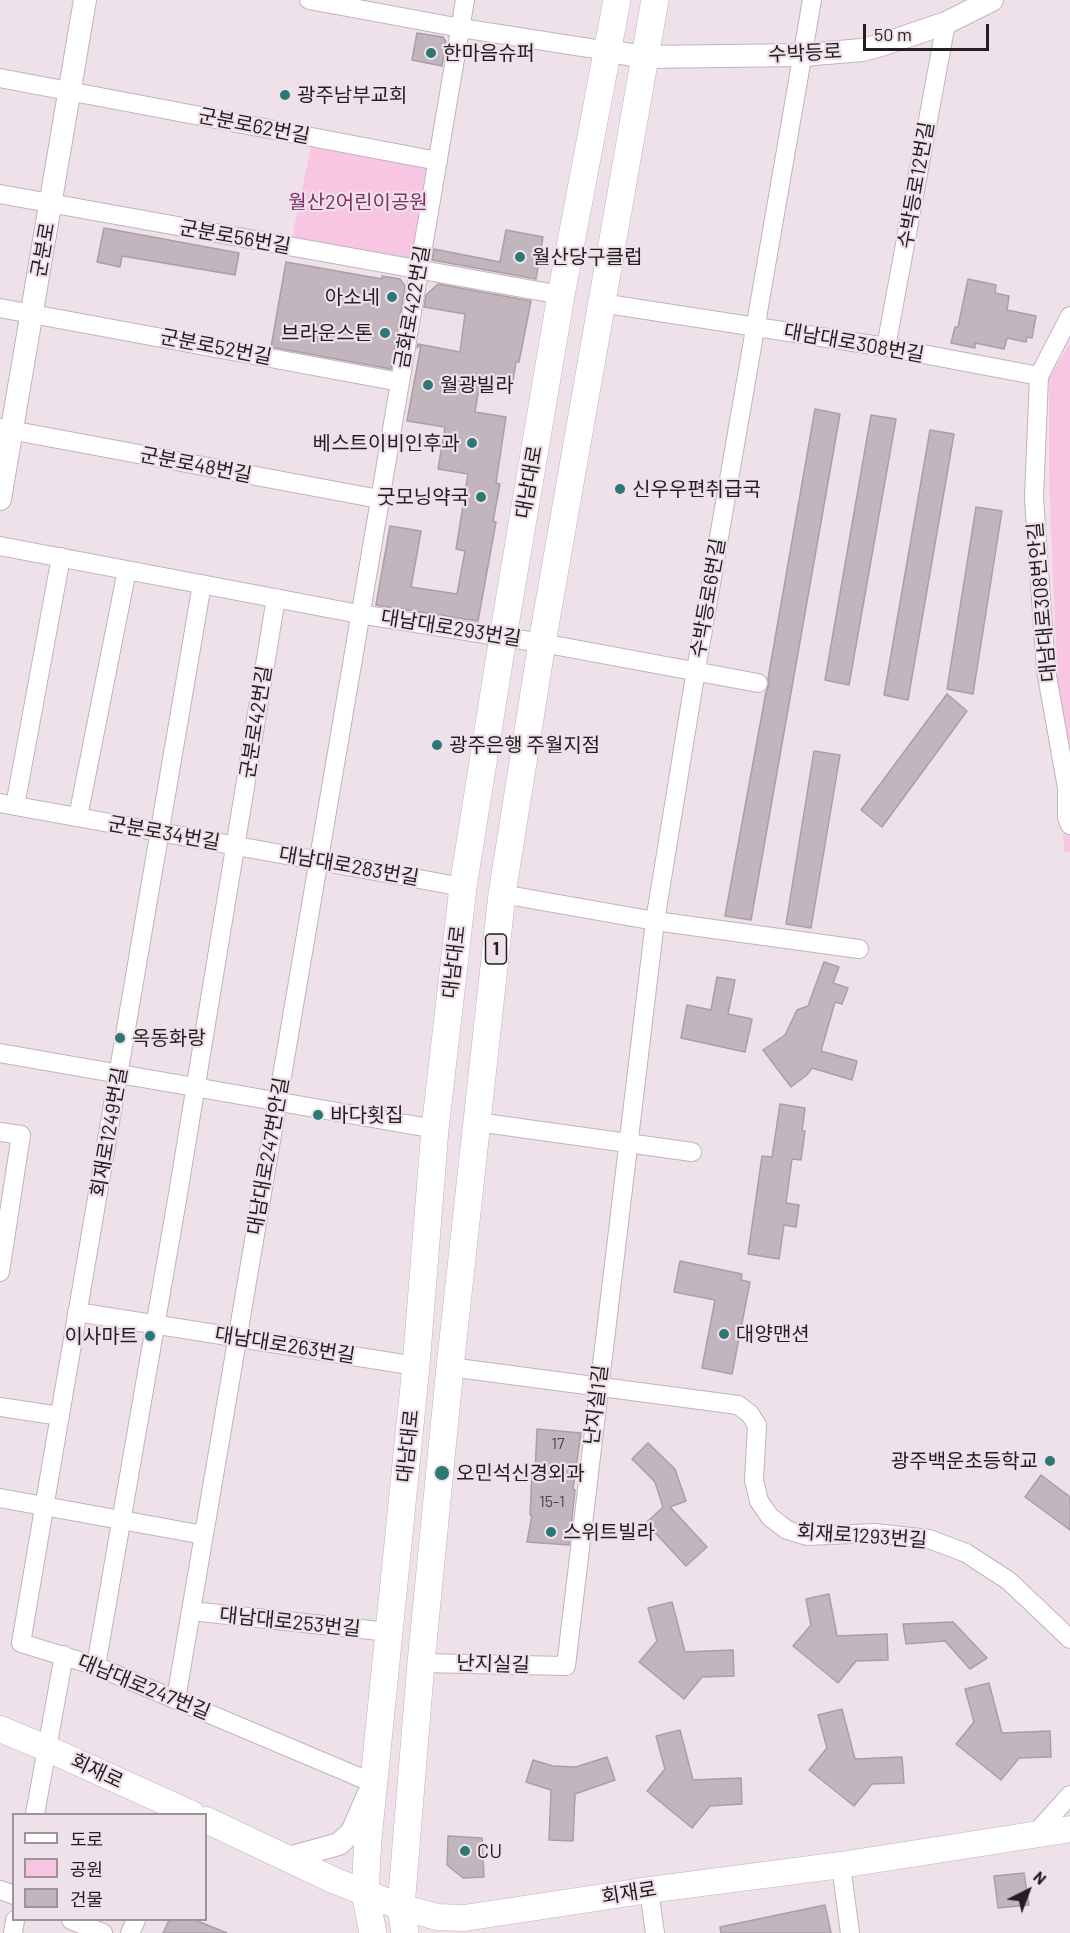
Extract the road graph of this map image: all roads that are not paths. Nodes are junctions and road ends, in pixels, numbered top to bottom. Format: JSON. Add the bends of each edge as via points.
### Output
{"nodes":[{"id":1,"x":85,"y":0,"type":"edge"},
{"id":2,"x":309,"y":0,"type":"edge"},
{"id":3,"x":465,"y":0,"type":"edge"},
{"id":4,"x":617,"y":0,"type":"edge"},
{"id":5,"x":655,"y":0,"type":"edge"},
{"id":6,"x":812,"y":0,"type":"edge"},
{"id":7,"x":992,"y":0,"type":"edge"},
{"id":8,"x":946,"y":23,"type":"junction"},
{"id":9,"x":461,"y":28,"type":"junction"},
{"id":10,"x":608,"y":51,"type":"junction"},
{"id":11,"x":803,"y":55,"type":"junction"},
{"id":12,"x":644,"y":57,"type":"junction"},
{"id":13,"x":0,"y":78,"type":"edge"},
{"id":14,"x":70,"y":91,"type":"junction"},
{"id":15,"x":438,"y":160,"type":"junction"},
{"id":16,"x":0,"y":194,"type":"edge"},
{"id":17,"x":50,"y":203,"type":"junction"},
{"id":18,"x":419,"y":270,"type":"junction"},
{"id":19,"x":561,"y":296,"type":"junction"},
{"id":20,"x":601,"y":303,"type":"junction"},
{"id":21,"x":0,"y":308,"type":"edge"},
{"id":22,"x":32,"y":312,"type":"junction"},
{"id":23,"x":1070,"y":316,"type":"edge"},
{"id":24,"x":757,"y":327,"type":"junction"},
{"id":25,"x":886,"y":347,"type":"junction"},
{"id":26,"x":1039,"y":376,"type":"junction"},
{"id":27,"x":400,"y":382,"type":"junction"},
{"id":28,"x":6,"y":429,"type":"edge"},
{"id":29,"x":0,"y":499,"type":"edge"},
{"id":30,"x":380,"y":499,"type":"junction"},
{"id":31,"x":0,"y":546,"type":"edge"},
{"id":32,"x":61,"y":558,"type":"junction"},
{"id":33,"x":127,"y":570,"type":"junction"},
{"id":34,"x":202,"y":584,"type":"junction"},
{"id":35,"x":276,"y":598,"type":"junction"},
{"id":36,"x":359,"y":614,"type":"junction"},
{"id":37,"x":503,"y":637,"type":"junction"},
{"id":38,"x":542,"y":643,"type":"junction"},
{"id":39,"x":696,"y":670,"type":"junction"},
{"id":40,"x":758,"y":683,"type":"dead end"},
{"id":41,"x":8,"y":805,"type":"edge"},
{"id":42,"x":78,"y":817,"type":"junction"},
{"id":43,"x":1070,"y":825,"type":"edge"},
{"id":44,"x":160,"y":832,"type":"junction"},
{"id":45,"x":235,"y":846,"type":"junction"},
{"id":46,"x":318,"y":861,"type":"junction"},
{"id":47,"x":463,"y":887,"type":"junction"},
{"id":48,"x":502,"y":894,"type":"junction"},
{"id":49,"x":656,"y":921,"type":"junction"},
{"id":50,"x":859,"y":949,"type":"dead end"},
{"id":51,"x":0,"y":1053,"type":"edge"},
{"id":52,"x":118,"y":1074,"type":"junction"},
{"id":53,"x":195,"y":1087,"type":"junction"},
{"id":54,"x":277,"y":1102,"type":"junction"},
{"id":55,"x":477,"y":1122,"type":"junction"},
{"id":56,"x":435,"y":1129,"type":"junction"},
{"id":57,"x":0,"y":1132,"type":"edge"},
{"id":58,"x":628,"y":1143,"type":"junction"},
{"id":59,"x":692,"y":1152,"type":"dead end"},
{"id":60,"x":0,"y":1272,"type":"edge"},
{"id":61,"x":78,"y":1312,"type":"junction"},
{"id":62,"x":155,"y":1325,"type":"junction"},
{"id":63,"x":237,"y":1338,"type":"junction"},
{"id":64,"x":416,"y":1366,"type":"junction"},
{"id":65,"x":450,"y":1367,"type":"junction"},
{"id":66,"x":598,"y":1385,"type":"junction"},
{"id":67,"x":0,"y":1407,"type":"edge"},
{"id":68,"x":60,"y":1416,"type":"junction"},
{"id":69,"x":0,"y":1498,"type":"edge"},
{"id":70,"x":44,"y":1506,"type":"junction"},
{"id":71,"x":120,"y":1520,"type":"junction"},
{"id":72,"x":204,"y":1535,"type":"junction"},
{"id":73,"x":191,"y":1611,"type":"junction"},
{"id":74,"x":389,"y":1632,"type":"junction"},
{"id":75,"x":1070,"y":1640,"type":"edge"},
{"id":76,"x":64,"y":1655,"type":"junction"},
{"id":77,"x":421,"y":1663,"type":"junction"},
{"id":78,"x":96,"y":1666,"type":"junction"},
{"id":79,"x":566,"y":1666,"type":"joint"},
{"id":80,"x":176,"y":1699,"type":"junction"},
{"id":81,"x":0,"y":1729,"type":"edge"},
{"id":82,"x":46,"y":1748,"type":"junction"},
{"id":83,"x":374,"y":1783,"type":"junction"},
{"id":84,"x":1070,"y":1795,"type":"edge"},
{"id":85,"x":34,"y":1813,"type":"edge"},
{"id":86,"x":185,"y":1813,"type":"edge"},
{"id":87,"x":207,"y":1821,"type":"edge"},
{"id":88,"x":1070,"y":1829,"type":"edge"},
{"id":89,"x":1034,"y":1835,"type":"junction"},
{"id":90,"x":288,"y":1858,"type":"junction"},
{"id":91,"x":841,"y":1865,"type":"junction"},
{"id":92,"x":649,"y":1890,"type":"junction"},
{"id":93,"x":365,"y":1892,"type":"junction"},
{"id":94,"x":401,"y":1906,"type":"junction"},
{"id":95,"x":73,"y":1921,"type":"edge"},
{"id":96,"x":103,"y":1933,"type":"edge"},
{"id":97,"x":373,"y":1933,"type":"edge"},
{"id":98,"x":405,"y":1933,"type":"edge"},
{"id":99,"x":655,"y":1933,"type":"edge"},
{"id":100,"x":850,"y":1933,"type":"edge"}],
"edges":[{"from":1,"to":14,"type":"street","name":"군분로"},
{"from":2,"to":9,"type":"street"},
{"from":3,"to":9,"type":"street","name":"금화로422번길"},
{"from":4,"to":10,"type":"main road","name":"대남대로","number":"1"},
{"from":5,"to":12,"type":"main road","name":"대남대로","number":"1"},
{"from":6,"to":11,"type":"street","name":"수박등로6번길"},
{"from":7,"to":8,"type":"street","name":"수박등로"},
{"from":8,"to":11,"type":"street","name":"수박등로","via":[[862,50]]},
{"from":8,"to":25,"type":"street","name":"수박등로12번길"},
{"from":9,"to":10,"type":"street"},
{"from":9,"to":15,"type":"street","name":"금화로422번길"},
{"from":10,"to":12,"type":"street","name":"수박등로"},
{"from":10,"to":19,"type":"main road","name":"대남대로","number":"1"},
{"from":11,"to":12,"type":"street","name":"수박등로"},
{"from":11,"to":24,"type":"street","name":"수박등로6번길"},
{"from":12,"to":20,"type":"main road","name":"대남대로","number":"1"},
{"from":13,"to":14,"type":"street","name":"군분로62번길"},
{"from":14,"to":15,"type":"street","name":"군분로62번길"},
{"from":14,"to":17,"type":"street","name":"군분로"},
{"from":15,"to":18,"type":"street","name":"금화로422번길"},
{"from":16,"to":17,"type":"street","name":"군분로56번길"},
{"from":17,"to":18,"type":"street","name":"군분로56번길"},
{"from":17,"to":22,"type":"street","name":"군분로"},
{"from":18,"to":19,"type":"street","name":"군분로56번길"},
{"from":18,"to":27,"type":"street","name":"금화로422번길"},
{"from":19,"to":37,"type":"main road","name":"대남대로","number":"1"},
{"from":20,"to":24,"type":"street","name":"대남대로308번길"},
{"from":20,"to":38,"type":"main road","name":"대남대로","number":"1"},
{"from":21,"to":22,"type":"street","name":"군분로52번길"},
{"from":22,"to":27,"type":"street","name":"군분로52번길"},
{"from":22,"to":28,"type":"street","name":"군분로"},
{"from":23,"to":26,"type":"street"},
{"from":24,"to":25,"type":"street","name":"대남대로308번길"},
{"from":24,"to":39,"type":"street","name":"수박등로6번길"},
{"from":25,"to":26,"type":"street","name":"대남대로308번길"},
{"from":26,"to":43,"type":"street","name":"대남대로308번안길","via":[[1035,509],[1046,670]]},
{"from":27,"to":30,"type":"street","name":"금화로422번길"},
{"from":28,"to":29,"type":"street","name":"군분로"},
{"from":28,"to":30,"type":"street","name":"군분로48번길"},
{"from":30,"to":36,"type":"street","name":"금화로422번길"},
{"from":31,"to":32,"type":"street"},
{"from":32,"to":33,"type":"street"},
{"from":32,"to":41,"type":"street"},
{"from":33,"to":34,"type":"street"},
{"from":33,"to":42,"type":"street"},
{"from":34,"to":35,"type":"street"},
{"from":34,"to":44,"type":"street","name":"회재로1249번길"},
{"from":35,"to":36,"type":"street"},
{"from":35,"to":45,"type":"street","name":"군분로42번길"},
{"from":36,"to":37,"type":"street","name":"대남대로293번길"},
{"from":36,"to":46,"type":"street","name":"대남대로247번안길"},
{"from":37,"to":38,"type":"street","name":"대남대로293번길"},
{"from":37,"to":47,"type":"main road","name":"대남대로","number":"1"},
{"from":38,"to":39,"type":"street","name":"대남대로293번길"},
{"from":38,"to":48,"type":"main road","name":"대남대로","number":"1"},
{"from":39,"to":40,"type":"street","name":"대남대로293번길"},
{"from":39,"to":49,"type":"street","name":"수박등로6번길"},
{"from":41,"to":42,"type":"street","name":"군분로34번길"},
{"from":42,"to":44,"type":"street","name":"군분로34번길"},
{"from":44,"to":45,"type":"street","name":"군분로34번길"},
{"from":44,"to":52,"type":"street","name":"회재로1249번길"},
{"from":45,"to":46,"type":"street","name":"대남대로283번길"},
{"from":45,"to":53,"type":"street","name":"군분로34번길"},
{"from":46,"to":47,"type":"street","name":"대남대로283번길"},
{"from":46,"to":54,"type":"street","name":"대남대로247번안길"},
{"from":47,"to":56,"type":"main road","name":"대남대로","number":"1"},
{"from":48,"to":49,"type":"street"},
{"from":48,"to":55,"type":"main road","name":"대남대로","number":"1"},
{"from":49,"to":50,"type":"street"},
{"from":49,"to":58,"type":"street","name":"수박등로6번길"},
{"from":51,"to":52,"type":"street"},
{"from":52,"to":53,"type":"street"},
{"from":52,"to":61,"type":"street","name":"회재로1249번길"},
{"from":53,"to":54,"type":"street"},
{"from":53,"to":62,"type":"street","name":"군분로34번길"},
{"from":54,"to":56,"type":"street"},
{"from":54,"to":63,"type":"street","name":"대남대로247번안길"},
{"from":55,"to":58,"type":"street"},
{"from":55,"to":65,"type":"main road","name":"대남대로","number":"1"},
{"from":56,"to":64,"type":"main road","name":"대남대로","number":"1"},
{"from":57,"to":60,"type":"street","via":[[21,1135]]},
{"from":58,"to":59,"type":"street"},
{"from":58,"to":66,"type":"street","name":"난지실1길"},
{"from":61,"to":62,"type":"street","name":"대남대로263번길"},
{"from":61,"to":68,"type":"street","name":"회재로1249번길"},
{"from":62,"to":63,"type":"street","name":"대남대로263번길"},
{"from":62,"to":71,"type":"street"},
{"from":63,"to":64,"type":"street","name":"대남대로263번길"},
{"from":63,"to":72,"type":"street","name":"대남대로247번안길"},
{"from":64,"to":74,"type":"main road","name":"대남대로","number":"1"},
{"from":65,"to":66,"type":"street"},
{"from":65,"to":77,"type":"main road","name":"대남대로","number":"1"},
{"from":66,"to":75,"type":"street","name":"회재로1293번길","via":[[738,1405],[757,1425],[754,1480],[759,1501],[770,1517],[787,1530],[807,1536],[875,1533],[929,1539],[966,1553],[1009,1581]]},
{"from":66,"to":79,"type":"street","name":"난지실1길"},
{"from":67,"to":68,"type":"street"},
{"from":68,"to":70,"type":"street","name":"회재로1249번길"},
{"from":69,"to":70,"type":"street"},
{"from":70,"to":71,"type":"street"},
{"from":70,"to":76,"type":"street","name":"회재로1249번길","via":[[21,1643]]},
{"from":71,"to":72,"type":"street"},
{"from":71,"to":78,"type":"street"},
{"from":72,"to":73,"type":"street","name":"대남대로247번안길"},
{"from":73,"to":74,"type":"street","name":"대남대로253번길"},
{"from":73,"to":80,"type":"street","name":"대남대로247번안길"},
{"from":74,"to":83,"type":"main road","name":"대남대로","number":"1"},
{"from":76,"to":78,"type":"street","name":"대남대로247번길"},
{"from":76,"to":82,"type":"street","name":"대남대로247번길"},
{"from":77,"to":79,"type":"street","name":"난지실길"},
{"from":77,"to":94,"type":"main road","name":"대남대로","number":"1"},
{"from":78,"to":80,"type":"street","name":"대남대로247번길"},
{"from":80,"to":83,"type":"street","name":"대남대로247번길"},
{"from":81,"to":82,"type":"main road","name":"회재로"},
{"from":82,"to":85,"type":"street","name":"대남대로247번길"},
{"from":82,"to":86,"type":"main road","name":"회재로"},
{"from":83,"to":90,"type":"street","via":[[352,1832],[339,1844]]},
{"from":83,"to":93,"type":"main road","name":"대남대로","number":"1"},
{"from":84,"to":89,"type":"street"},
{"from":87,"to":90,"type":"main road","name":"회재로"},
{"from":88,"to":89,"type":"main road","name":"회재로"},
{"from":89,"to":91,"type":"main road","name":"회재로"},
{"from":90,"to":93,"type":"main road","name":"회재로"},
{"from":91,"to":92,"type":"main road","name":"회재로"},
{"from":91,"to":100,"type":"street"},
{"from":92,"to":94,"type":"main road","name":"회재로","via":[[464,1918],[437,1917]]},
{"from":92,"to":99,"type":"street"},
{"from":93,"to":94,"type":"main road","name":"회재로"},
{"from":93,"to":97,"type":"main road","name":"대남대로","number":"1"},
{"from":94,"to":98,"type":"main road","name":"대남대로","number":"1"},
{"from":95,"to":96,"type":"street"}]}
